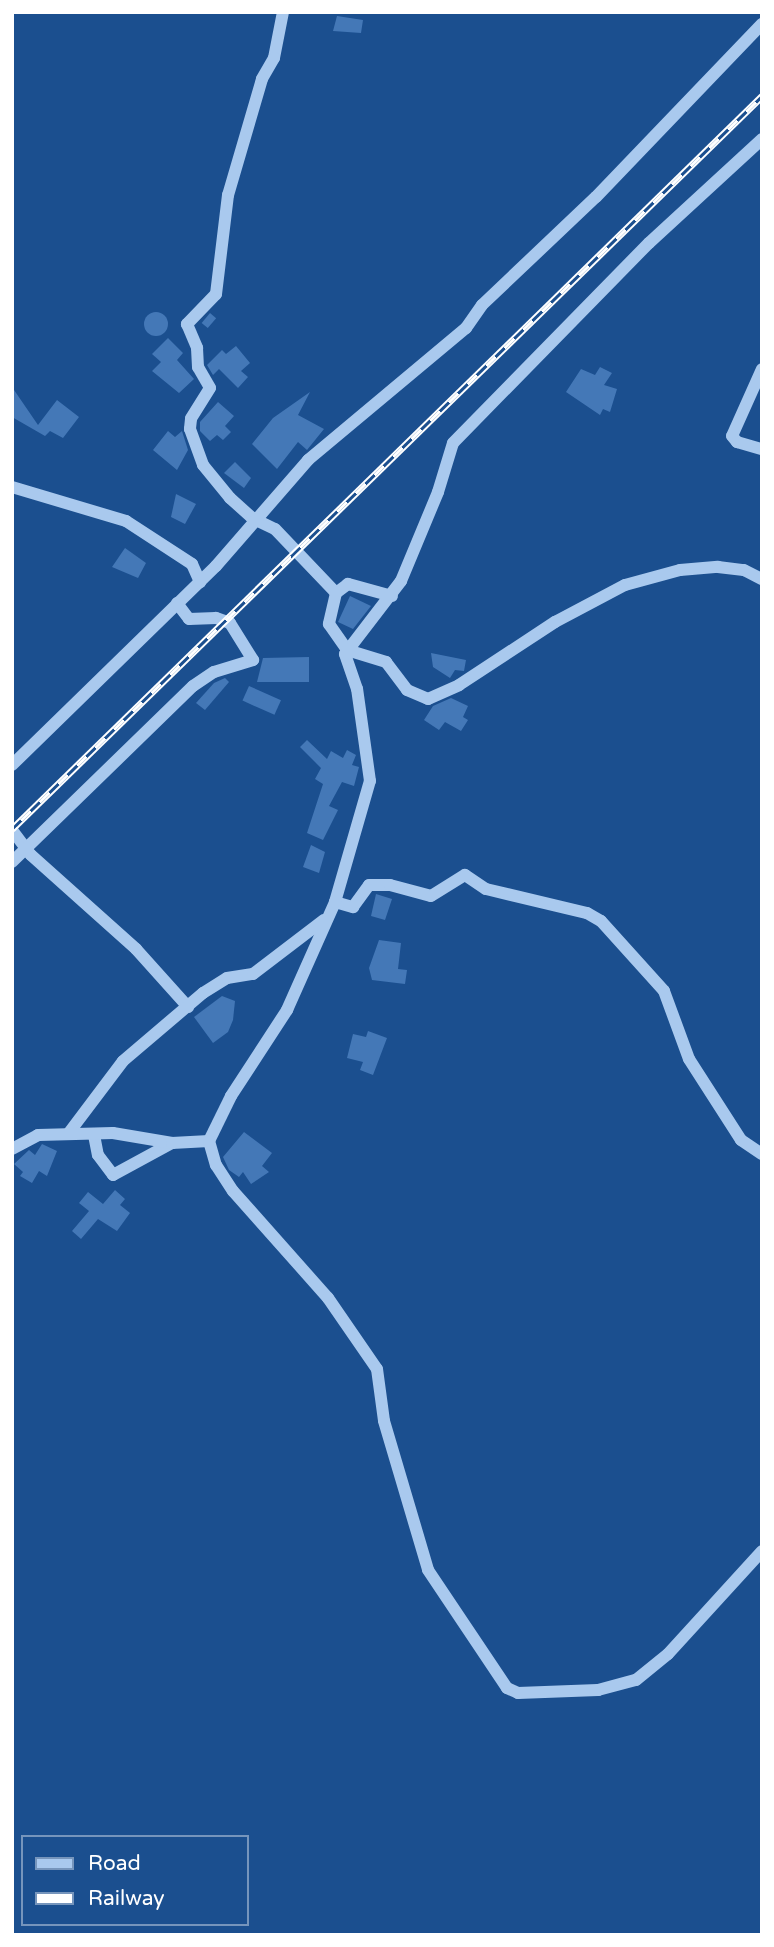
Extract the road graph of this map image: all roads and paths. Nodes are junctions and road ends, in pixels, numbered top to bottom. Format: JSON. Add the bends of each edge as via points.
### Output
{"nodes":[{"id":1,"x":283,"y":12,"type":"edge"},
{"id":2,"x":762,"y":24,"type":"edge"},
{"id":3,"x":762,"y":139,"type":"edge"},
{"id":4,"x":762,"y":369,"type":"edge"},
{"id":5,"x":762,"y":449,"type":"edge"},
{"id":6,"x":12,"y":487,"type":"edge"},
{"id":7,"x":260,"y":521,"type":"junction"},
{"id":8,"x":762,"y":579,"type":"edge"},
{"id":9,"x":200,"y":582,"type":"junction"},
{"id":10,"x":335,"y":593,"type":"junction"},
{"id":11,"x":391,"y":596,"type":"junction"},
{"id":12,"x":177,"y":603,"type":"junction"},
{"id":13,"x":347,"y":650,"type":"junction"},
{"id":14,"x":12,"y":765,"type":"edge"},
{"id":15,"x":12,"y":830,"type":"edge"},
{"id":16,"x":28,"y":849,"type":"junction"},
{"id":17,"x":12,"y":862,"type":"edge"},
{"id":18,"x":335,"y":902,"type":"junction"},
{"id":19,"x":324,"y":920,"type":"junction"},
{"id":20,"x":188,"y":1007,"type":"junction"},
{"id":21,"x":68,"y":1134,"type":"junction"},
{"id":22,"x":94,"y":1135,"type":"junction"},
{"id":23,"x":209,"y":1141,"type":"junction"},
{"id":24,"x":172,"y":1143,"type":"junction"},
{"id":25,"x":12,"y":1149,"type":"edge"},
{"id":26,"x":762,"y":1154,"type":"edge"},
{"id":27,"x":762,"y":1551,"type":"edge"}],
"edges":[{"from":1,"to":7,"type":"street","via":[[274,58],[262,79],[228,195],[216,294],[187,324],[197,348],[198,366],[210,380],[190,429],[203,466],[230,498]]},
{"from":2,"to":7,"type":"street","via":[[596,197],[482,305],[466,328],[308,460]]},
{"from":3,"to":11,"type":"street","via":[[649,243],[453,443],[421,537]]},
{"from":4,"to":5,"type":"street","via":[[732,436],[737,442]]},
{"from":6,"to":9,"type":"street","via":[[127,521],[192,564]]},
{"from":7,"to":9,"type":"street"},
{"from":7,"to":10,"type":"street","via":[[275,529]]},
{"from":8,"to":13,"type":"street","via":[[744,570],[718,567],[680,570],[625,585],[428,699],[407,690],[386,662]]},
{"from":9,"to":12,"type":"street"},
{"from":10,"to":11,"type":"street","via":[[348,584]]},
{"from":10,"to":13,"type":"street","via":[[329,624]]},
{"from":11,"to":13,"type":"street"},
{"from":12,"to":14,"type":"street"},
{"from":12,"to":16,"type":"street","via":[[189,619],[216,618],[230,623],[253,660],[214,672],[193,686],[90,781]]},
{"from":13,"to":18,"type":"street","via":[[370,781]]},
{"from":15,"to":16,"type":"street"},
{"from":16,"to":17,"type":"street"},
{"from":16,"to":20,"type":"street","via":[[125,937]]},
{"from":18,"to":19,"type":"street"},
{"from":18,"to":26,"type":"street","via":[[353,907],[369,885],[390,885],[431,896],[465,875],[486,889],[587,913],[601,921],[664,991],[689,1059],[741,1140]]},
{"from":19,"to":20,"type":"street","via":[[253,974],[214,984]]},
{"from":19,"to":23,"type":"street","via":[[287,1010],[231,1096]]},
{"from":20,"to":21,"type":"street","via":[[123,1061]]},
{"from":21,"to":22,"type":"street"},
{"from":21,"to":25,"type":"street","via":[[38,1135]]},
{"from":22,"to":24,"type":"street","via":[[134,1134]]},
{"from":22,"to":24,"type":"street","via":[[99,1155],[113,1175]]},
{"from":23,"to":24,"type":"street"},
{"from":23,"to":27,"type":"street","via":[[216,1165],[233,1191],[328,1298],[377,1369],[384,1421],[428,1570],[507,1688],[518,1693],[588,1691],[636,1679],[668,1654]]}]}
